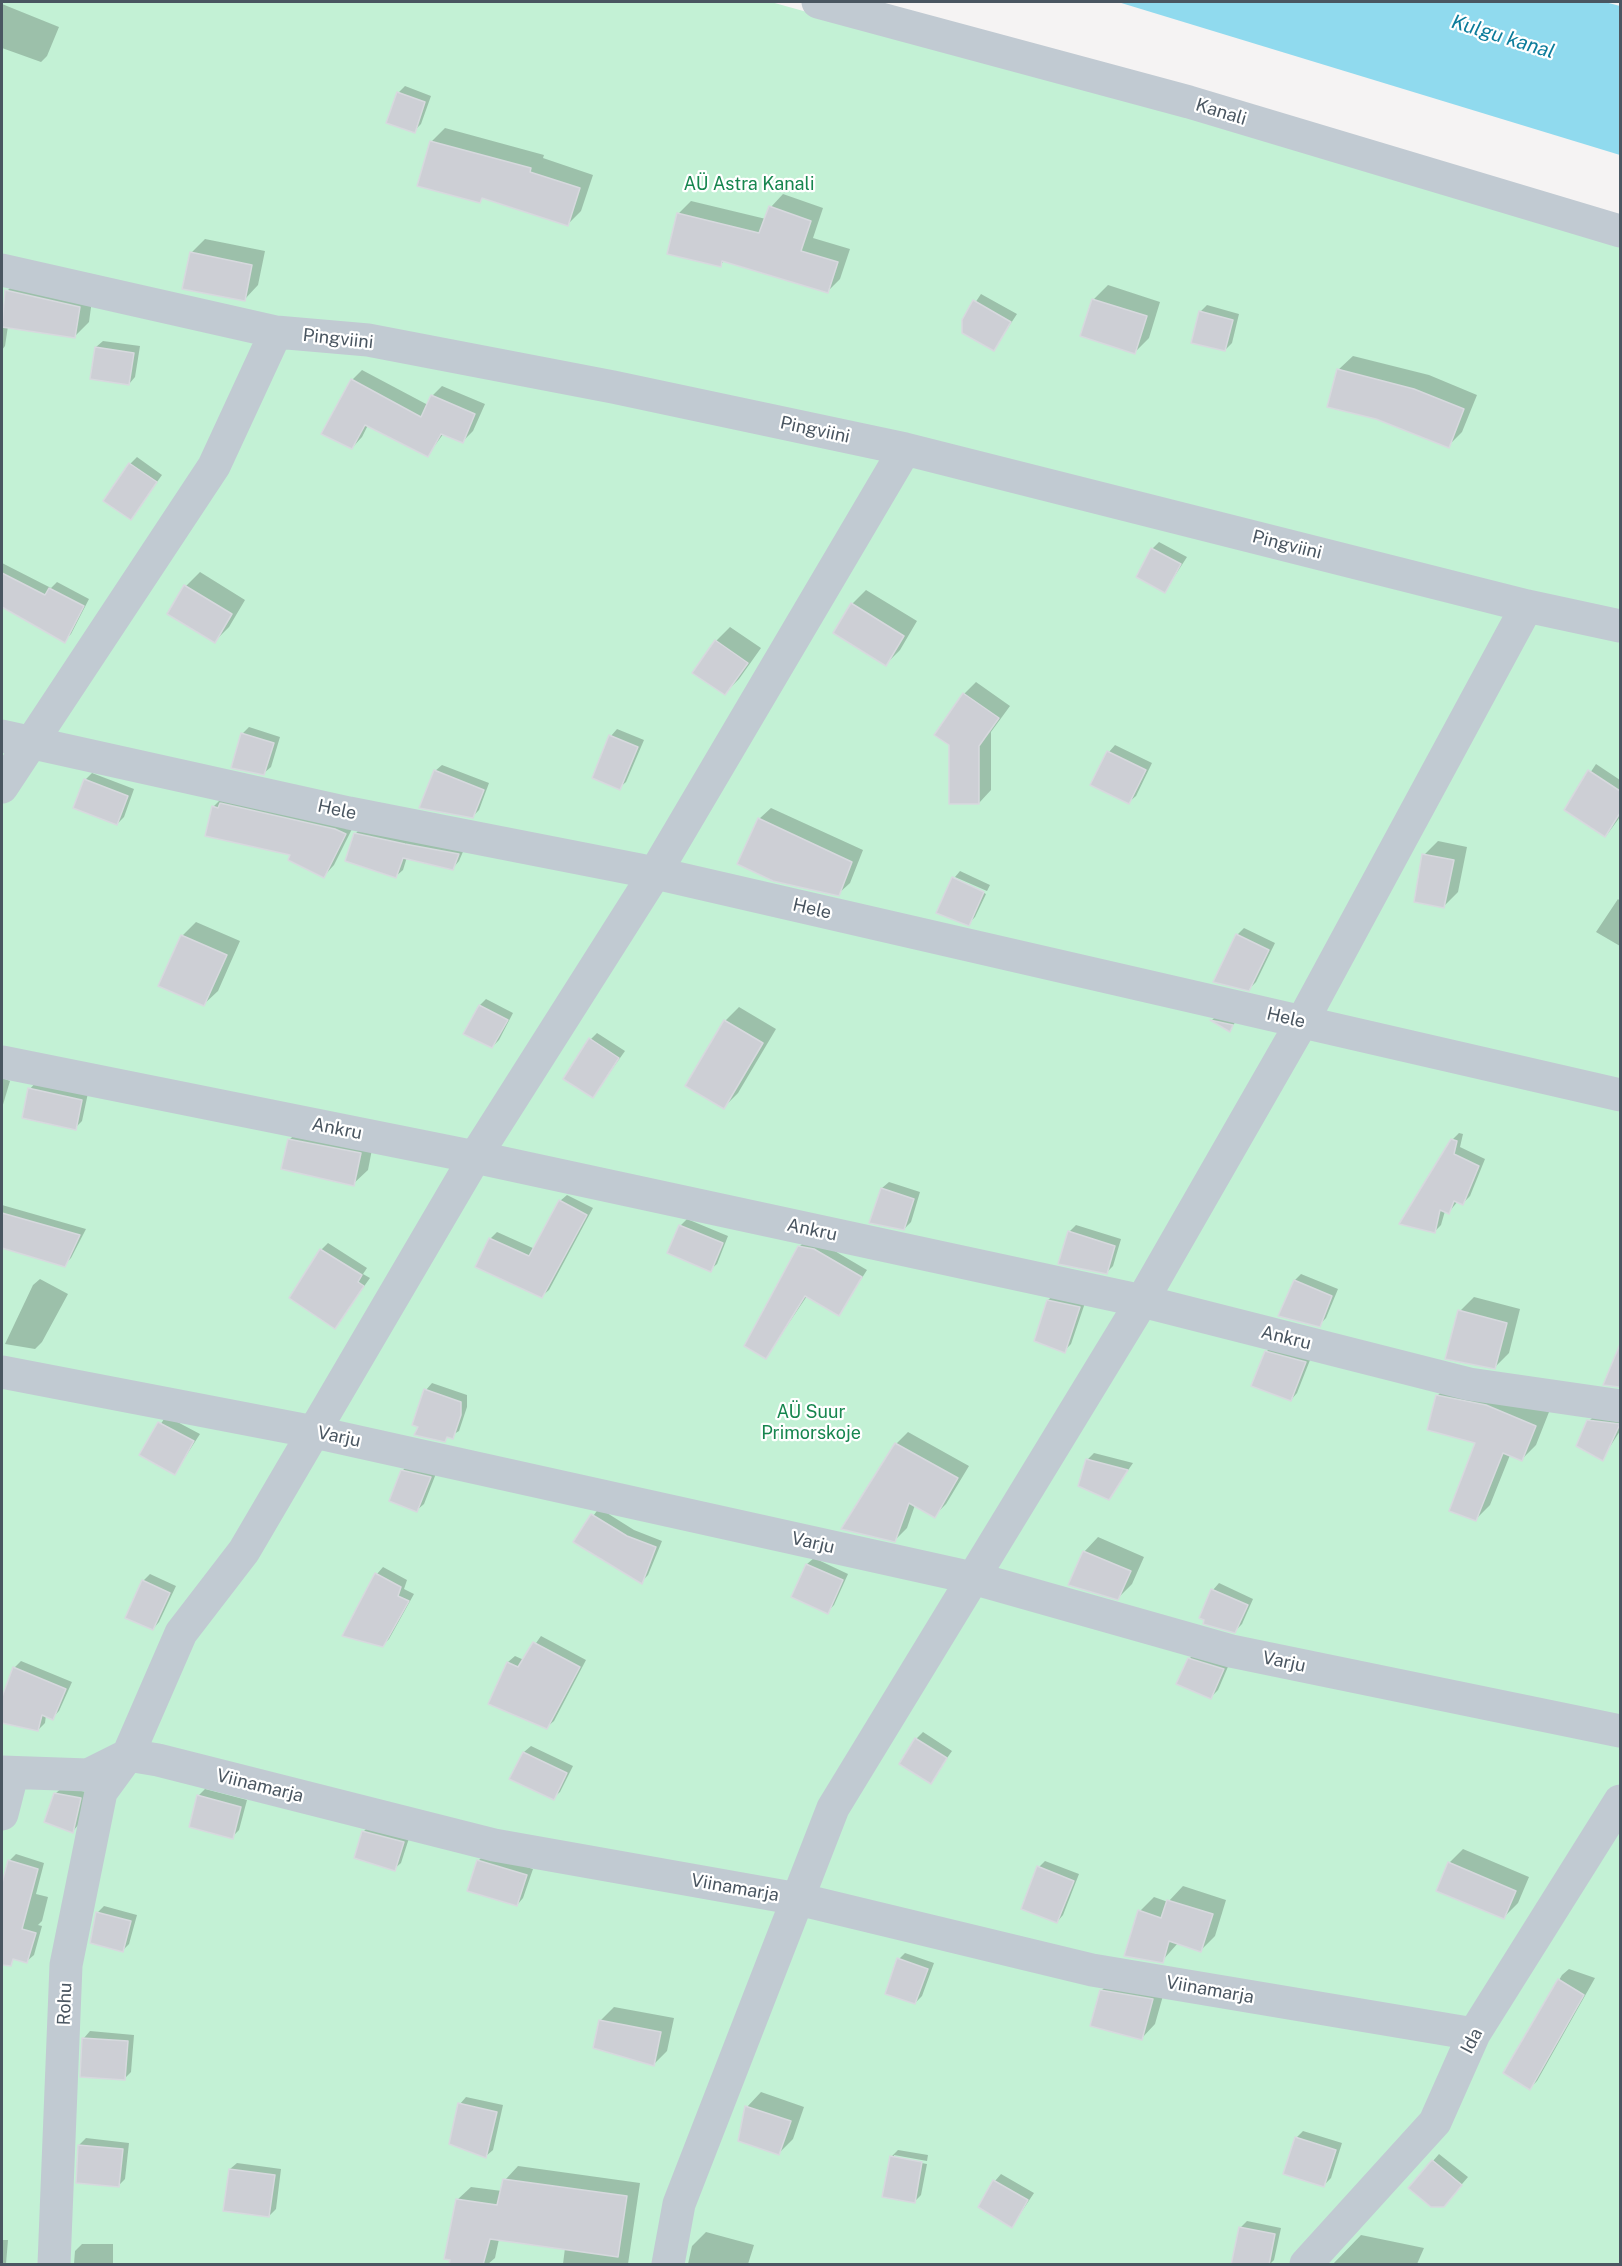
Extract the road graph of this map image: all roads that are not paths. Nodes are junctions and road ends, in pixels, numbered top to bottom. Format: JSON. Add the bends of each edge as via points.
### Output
{"nodes":[{"id":1,"x":818,"y":2,"type":"edge"},
{"id":2,"x":1620,"y":231,"type":"edge"},
{"id":3,"x":2,"y":270,"type":"edge"},
{"id":4,"x":276,"y":332,"type":"junction"},
{"id":5,"x":905,"y":449,"type":"junction"},
{"id":6,"x":1527,"y":606,"type":"junction"},
{"id":7,"x":1620,"y":626,"type":"edge"},
{"id":8,"x":15,"y":739,"type":"edge"},
{"id":9,"x":2,"y":787,"type":"edge"},
{"id":10,"x":655,"y":873,"type":"junction"},
{"id":11,"x":1302,"y":1022,"type":"junction"},
{"id":12,"x":2,"y":1062,"type":"edge"},
{"id":13,"x":1620,"y":1095,"type":"edge"},
{"id":14,"x":476,"y":1157,"type":"junction"},
{"id":15,"x":1142,"y":1301,"type":"junction"},
{"id":16,"x":2,"y":1372,"type":"edge"},
{"id":17,"x":1620,"y":1406,"type":"edge"},
{"id":18,"x":314,"y":1432,"type":"junction"},
{"id":19,"x":973,"y":1578,"type":"junction"},
{"id":20,"x":1620,"y":1731,"type":"edge"},
{"id":21,"x":128,"y":1755,"type":"junction"},
{"id":22,"x":7,"y":1773,"type":"edge"},
{"id":23,"x":1620,"y":1801,"type":"edge"},
{"id":24,"x":2,"y":1814,"type":"edge"},
{"id":25,"x":798,"y":1899,"type":"junction"},
{"id":26,"x":1474,"y":2034,"type":"junction"},
{"id":27,"x":54,"y":2265,"type":"edge"},
{"id":28,"x":668,"y":2265,"type":"edge"},
{"id":29,"x":1306,"y":2265,"type":"edge"}],
"edges":[{"from":1,"to":2,"type":"street","name":"Kanali","via":[[1189,102]]},
{"from":3,"to":4,"type":"street","name":"Pingviini"},
{"from":4,"to":5,"type":"street","name":"Pingviini","via":[[368,340]]},
{"from":4,"to":8,"type":"street","via":[[214,466]]},
{"from":5,"to":6,"type":"street","name":"Pingviini"},
{"from":5,"to":10,"type":"street","name":"Rohu"},
{"from":6,"to":7,"type":"street","name":"Pingviini"},
{"from":6,"to":11,"type":"street"},
{"from":8,"to":9,"type":"street"},
{"from":8,"to":10,"type":"street","name":"Hele","via":[[350,813]]},
{"from":10,"to":11,"type":"street","name":"Hele"},
{"from":10,"to":14,"type":"street","name":"Rohu"},
{"from":11,"to":13,"type":"street","name":"Hele"},
{"from":11,"to":15,"type":"street"},
{"from":12,"to":14,"type":"street","name":"Ankru"},
{"from":14,"to":15,"type":"street","name":"Ankru"},
{"from":14,"to":18,"type":"street","name":"Rohu"},
{"from":15,"to":17,"type":"street","name":"Ankru","via":[[1468,1384]]},
{"from":15,"to":19,"type":"street"},
{"from":16,"to":18,"type":"street","name":"Varju"},
{"from":18,"to":19,"type":"street","name":"Varju"},
{"from":18,"to":21,"type":"street","name":"Rohu","via":[[244,1551],[181,1633]]},
{"from":19,"to":20,"type":"street","name":"Varju","via":[[1231,1651]]},
{"from":19,"to":25,"type":"street","via":[[833,1808]]},
{"from":21,"to":22,"type":"street","via":[[88,1775]]},
{"from":21,"to":25,"type":"street","name":"Viinamarja","via":[[494,1845]]},
{"from":21,"to":27,"type":"street","name":"Rohu","via":[[101,1792],[66,1965]]},
{"from":22,"to":24,"type":"street"},
{"from":23,"to":26,"type":"street","name":"Ida"},
{"from":25,"to":26,"type":"street","name":"Viinamarja","via":[[1092,1970]]},
{"from":25,"to":28,"type":"street","via":[[679,2204]]},
{"from":26,"to":29,"type":"street","name":"Ida","via":[[1435,2122]]}]}
